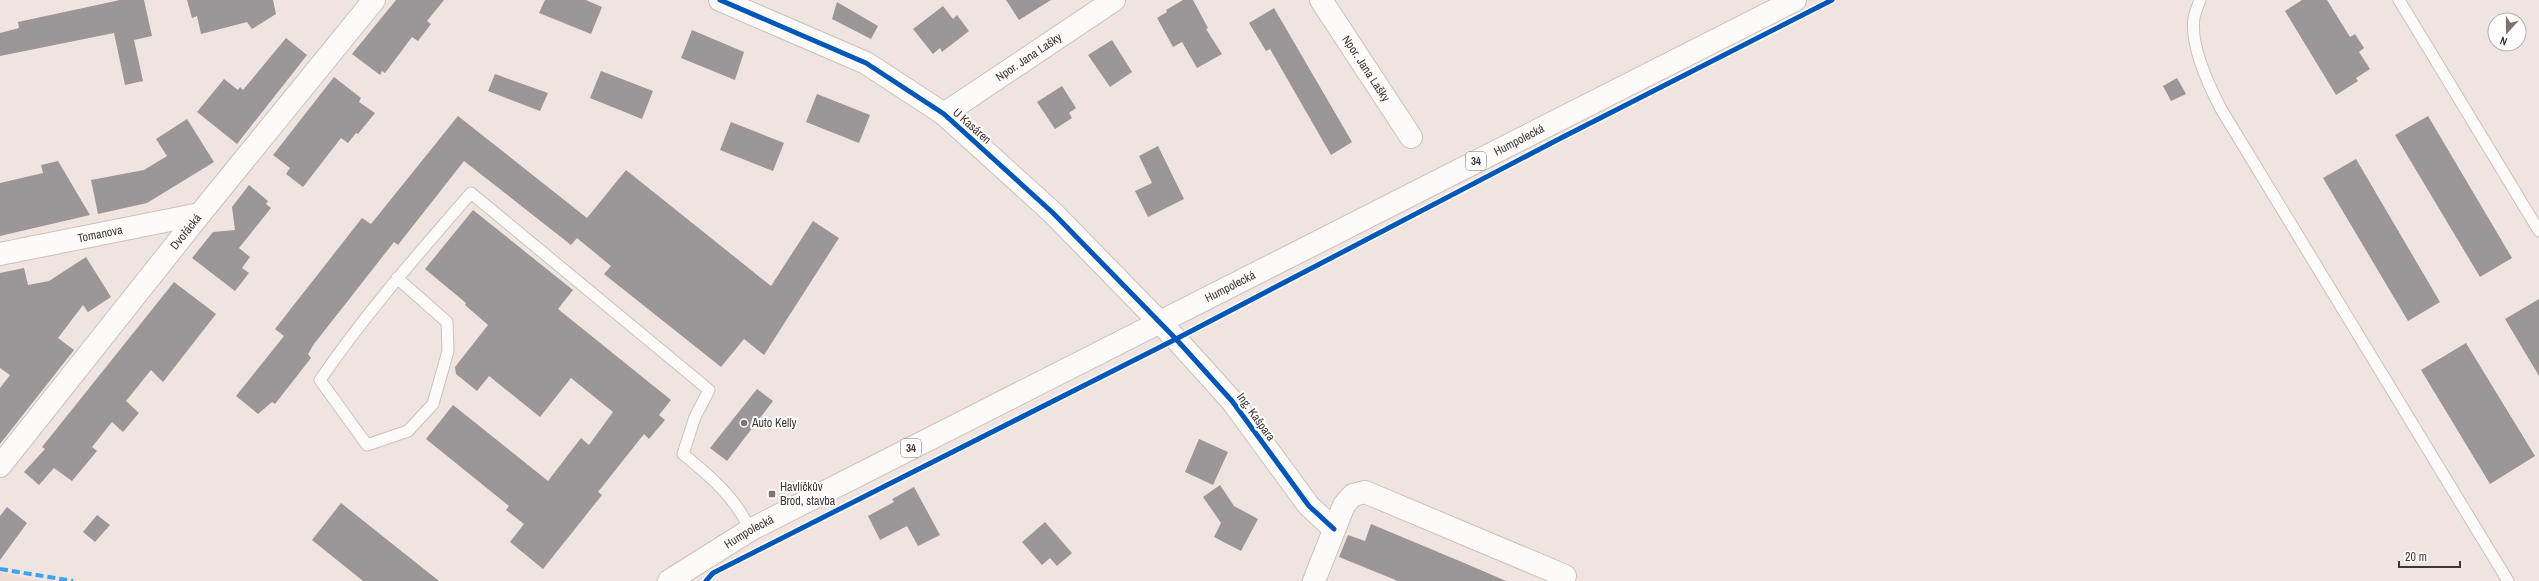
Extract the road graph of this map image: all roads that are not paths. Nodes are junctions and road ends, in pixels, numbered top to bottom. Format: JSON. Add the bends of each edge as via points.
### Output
{"nodes":[{"id":1,"x":374,"y":0,"type":"edge"},
{"id":2,"x":1114,"y":0,"type":"edge"},
{"id":3,"x":1321,"y":0,"type":"edge"},
{"id":4,"x":1795,"y":0,"type":"edge"},
{"id":5,"x":2200,"y":0,"type":"edge"},
{"id":6,"x":2399,"y":0,"type":"edge"},
{"id":7,"x":728,"y":1,"type":"edge"},
{"id":8,"x":944,"y":114,"type":"junction"},
{"id":9,"x":1411,"y":137,"type":"dead end"},
{"id":10,"x":200,"y":214,"type":"junction"},
{"id":11,"x":2539,"y":231,"type":"edge"},
{"id":12,"x":0,"y":254,"type":"edge"},
{"id":13,"x":397,"y":278,"type":"junction"},
{"id":14,"x":1158,"y":321,"type":"junction"},
{"id":15,"x":0,"y":466,"type":"edge"},
{"id":16,"x":1334,"y":529,"type":"junction"},
{"id":17,"x":750,"y":530,"type":"junction"},
{"id":18,"x":1565,"y":576,"type":"dead end"},
{"id":19,"x":669,"y":581,"type":"edge"},
{"id":20,"x":1314,"y":581,"type":"edge"},
{"id":21,"x":2508,"y":581,"type":"edge"}],
"edges":[{"from":1,"to":10,"type":"street","name":"Dvořácká"},
{"from":2,"to":8,"type":"street","name":"Npor. Jana Lašky"},
{"from":3,"to":9,"type":"street","name":"Npor. Jana Lašky"},
{"from":4,"to":14,"type":"street","name":"Humpolecká","number":"34"},
{"from":5,"to":21,"type":"lane","via":[[2194,18],[2203,74],[2221,110]]},
{"from":6,"to":11,"type":"lane"},
{"from":7,"to":8,"type":"street","name":"U Kasáren","via":[[866,63]]},
{"from":8,"to":14,"type":"street","name":"U Kasáren","via":[[1053,213]]},
{"from":10,"to":12,"type":"street","name":"Tomanova"},
{"from":10,"to":15,"type":"street","name":"Dvořácká"},
{"from":13,"to":13,"type":"lane","via":[[351,334],[320,380],[367,445],[408,431],[433,404],[448,351],[447,322]]},
{"from":13,"to":17,"type":"lane","via":[[471,193],[708,390],[695,417],[683,454],[709,474],[733,500]]},
{"from":14,"to":16,"type":"street","name":"Ing. Kašpara","via":[[1226,394],[1305,502]]},
{"from":14,"to":17,"type":"street","name":"Humpolecká","number":"34"},
{"from":16,"to":18,"type":"street","via":[[1348,499],[1358,492],[1365,492]]},
{"from":16,"to":20,"type":"street"},
{"from":17,"to":19,"type":"street","name":"Humpolecká","number":"34"}]}
